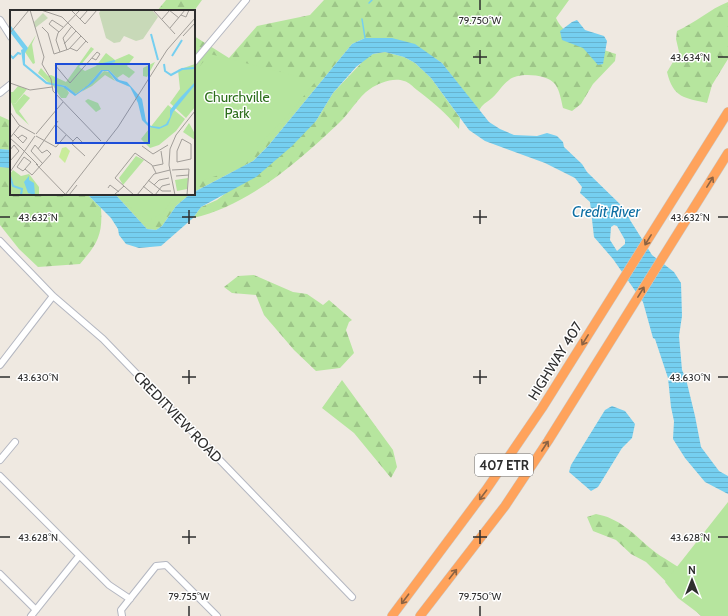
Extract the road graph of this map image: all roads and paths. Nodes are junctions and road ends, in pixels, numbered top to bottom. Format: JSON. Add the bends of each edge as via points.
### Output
{"nodes":[{"id":1,"x":246,"y":0,"type":"edge"},
{"id":2,"x":0,"y":20,"type":"edge"},
{"id":3,"x":10,"y":35,"type":"edge"},
{"id":4,"x":195,"y":61,"type":"edge"},
{"id":5,"x":10,"y":85,"type":"edge"},
{"id":6,"x":0,"y":93,"type":"edge"},
{"id":7,"x":728,"y":112,"type":"edge"},
{"id":8,"x":728,"y":153,"type":"edge"},
{"id":9,"x":0,"y":241,"type":"edge"},
{"id":10,"x":53,"y":296,"type":"junction"},
{"id":11,"x":0,"y":365,"type":"edge"},
{"id":12,"x":15,"y":442,"type":"dead end"},
{"id":13,"x":0,"y":460,"type":"edge"},
{"id":14,"x":0,"y":476,"type":"edge"},
{"id":15,"x":79,"y":556,"type":"junction"},
{"id":16,"x":0,"y":574,"type":"edge"},
{"id":17,"x":352,"y":597,"type":"dead end"},
{"id":18,"x":130,"y":599,"type":"junction"},
{"id":19,"x":36,"y":610,"type":"junction"},
{"id":20,"x":31,"y":616,"type":"edge"},
{"id":21,"x":122,"y":616,"type":"edge"},
{"id":22,"x":217,"y":616,"type":"edge"},
{"id":23,"x":392,"y":616,"type":"edge"},
{"id":24,"x":420,"y":616,"type":"edge"}],
"edges":[{"from":1,"to":4,"type":"street"},
{"from":2,"to":3,"type":"street"},
{"from":5,"to":6,"type":"street"},
{"from":7,"to":23,"type":"highway","name":"HIGHWAY 407","number":"407 ETR","one_way":true,"via":[[542,408],[486,490]]},
{"from":24,"to":8,"type":"highway","number":"407 ETR","one_way":true,"via":[[505,506]]},
{"from":9,"to":10,"type":"street","name":"CREDITVIEW ROAD"},
{"from":10,"to":11,"type":"street"},
{"from":10,"to":17,"type":"street","name":"CREDITVIEW ROAD","via":[[103,339]]},
{"from":12,"to":13,"type":"street"},
{"from":14,"to":15,"type":"street"},
{"from":15,"to":18,"type":"street","via":[[109,585]]},
{"from":15,"to":19,"type":"street"},
{"from":16,"to":19,"type":"street"},
{"from":18,"to":21,"type":"street","via":[[121,610]]},
{"from":18,"to":22,"type":"street","via":[[156,566],[166,565]]},
{"from":19,"to":20,"type":"street"}]}
